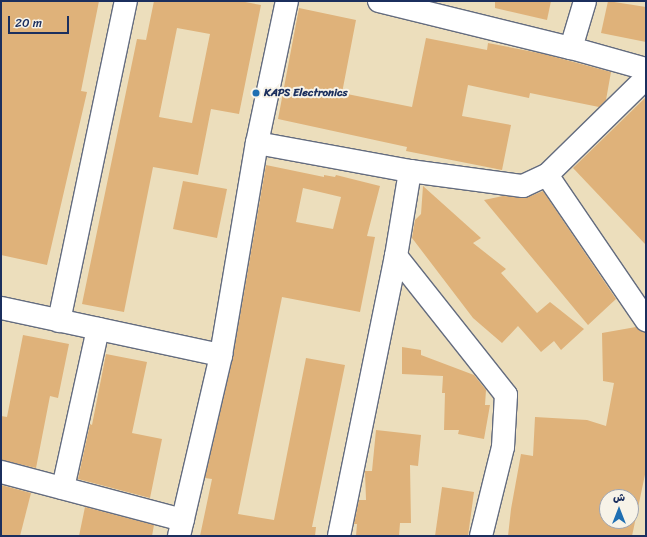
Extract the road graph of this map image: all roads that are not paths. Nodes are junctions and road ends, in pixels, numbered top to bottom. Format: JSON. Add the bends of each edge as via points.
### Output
{"nodes":[{"id":1,"x":126,"y":1,"type":"edge"},
{"id":2,"x":286,"y":1,"type":"edge"},
{"id":3,"x":379,"y":1,"type":"edge"},
{"id":4,"x":585,"y":1,"type":"edge"},
{"id":5,"x":424,"y":7,"type":"edge"},
{"id":6,"x":571,"y":48,"type":"junction"},
{"id":7,"x":646,"y":69,"type":"edge"},
{"id":8,"x":646,"y":78,"type":"edge"},
{"id":9,"x":257,"y":143,"type":"junction"},
{"id":10,"x":410,"y":171,"type":"junction"},
{"id":11,"x":547,"y":175,"type":"junction"},
{"id":12,"x":396,"y":256,"type":"junction"},
{"id":13,"x":1,"y":308,"type":"edge"},
{"id":14,"x":646,"y":320,"type":"edge"},
{"id":15,"x":59,"y":321,"type":"junction"},
{"id":16,"x":98,"y":329,"type":"junction"},
{"id":17,"x":221,"y":355,"type":"junction"},
{"id":18,"x":1,"y":472,"type":"edge"},
{"id":19,"x":63,"y":488,"type":"junction"},
{"id":20,"x":181,"y":528,"type":"edge"},
{"id":21,"x":339,"y":536,"type":"edge"},
{"id":22,"x":480,"y":536,"type":"edge"}],
"edges":[{"from":1,"to":15,"type":"street"},
{"from":2,"to":9,"type":"street"},
{"from":3,"to":5,"type":"street"},
{"from":4,"to":6,"type":"street"},
{"from":5,"to":6,"type":"street"},
{"from":6,"to":7,"type":"street"},
{"from":8,"to":11,"type":"street"},
{"from":9,"to":10,"type":"street"},
{"from":9,"to":17,"type":"street"},
{"from":10,"to":11,"type":"street","via":[[523,186]]},
{"from":10,"to":12,"type":"street"},
{"from":11,"to":14,"type":"street"},
{"from":12,"to":21,"type":"street"},
{"from":12,"to":22,"type":"street","via":[[506,395],[504,446]]},
{"from":13,"to":15,"type":"street"},
{"from":15,"to":16,"type":"street"},
{"from":16,"to":17,"type":"street"},
{"from":16,"to":19,"type":"street"},
{"from":17,"to":20,"type":"street"},
{"from":18,"to":19,"type":"street"},
{"from":19,"to":20,"type":"street"}]}
